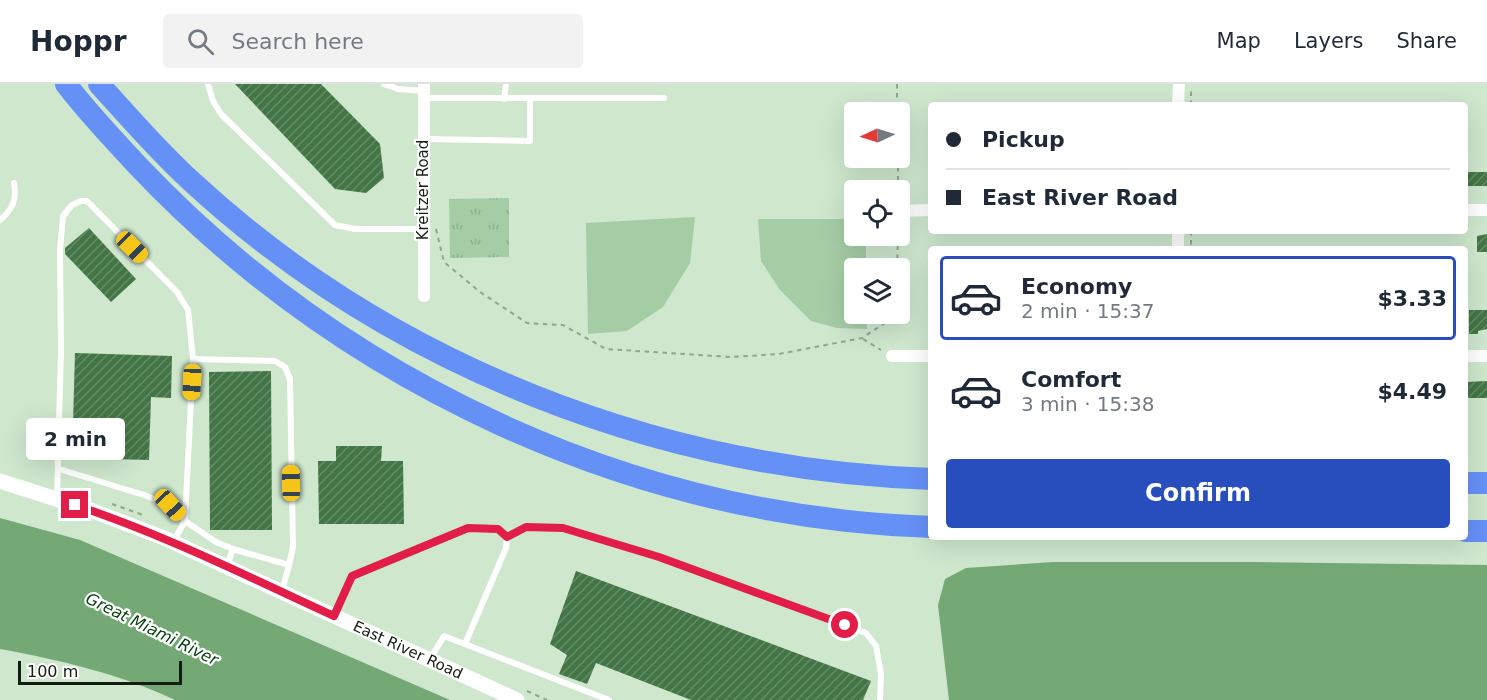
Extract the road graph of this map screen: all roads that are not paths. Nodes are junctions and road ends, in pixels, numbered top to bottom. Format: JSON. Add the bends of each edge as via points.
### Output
{"nodes":[{"id":1,"x":66,"y":84,"type":"edge"},
{"id":2,"x":99,"y":84,"type":"edge"},
{"id":3,"x":208,"y":84,"type":"edge"},
{"id":4,"x":384,"y":84,"type":"edge"},
{"id":5,"x":506,"y":84,"type":"edge"},
{"id":6,"x":1179,"y":84,"type":"edge"},
{"id":7,"x":424,"y":91,"type":"edge"},
{"id":8,"x":664,"y":98,"type":"dead end"},
{"id":9,"x":504,"y":99,"type":"junction"},
{"id":10,"x":530,"y":99,"type":"junction"},
{"id":11,"x":1179,"y":102,"type":"edge"},
{"id":12,"x":423,"y":139,"type":"junction"},
{"id":13,"x":14,"y":183,"type":"dead end"},
{"id":14,"x":928,"y":210,"type":"edge"},
{"id":15,"x":1468,"y":210,"type":"edge"},
{"id":16,"x":1487,"y":210,"type":"edge"},
{"id":17,"x":910,"y":211,"type":"edge"},
{"id":18,"x":0,"y":220,"type":"edge"},
{"id":19,"x":430,"y":229,"type":"junction"},
{"id":20,"x":424,"y":296,"type":"dead end"},
{"id":21,"x":892,"y":356,"type":"road end"},
{"id":22,"x":928,"y":356,"type":"edge"},
{"id":23,"x":1468,"y":356,"type":"edge"},
{"id":24,"x":1487,"y":356,"type":"edge"},
{"id":25,"x":193,"y":359,"type":"junction"},
{"id":26,"x":60,"y":469,"type":"junction"},
{"id":27,"x":928,"y":479,"type":"edge"},
{"id":28,"x":0,"y":481,"type":"edge"},
{"id":29,"x":1468,"y":483,"type":"edge"},
{"id":30,"x":1487,"y":483,"type":"edge"},
{"id":31,"x":57,"y":499,"type":"junction"},
{"id":32,"x":185,"y":522,"type":"junction"},
{"id":33,"x":928,"y":527,"type":"edge"},
{"id":34,"x":1468,"y":531,"type":"edge"},
{"id":35,"x":1487,"y":531,"type":"edge"},
{"id":36,"x":507,"y":537,"type":"junction"},
{"id":37,"x":173,"y":542,"type":"junction"},
{"id":38,"x":233,"y":549,"type":"junction"},
{"id":39,"x":289,"y":565,"type":"junction"},
{"id":40,"x":227,"y":567,"type":"junction"},
{"id":41,"x":281,"y":592,"type":"junction"},
{"id":42,"x":334,"y":616,"type":"junction"},
{"id":43,"x":465,"y":644,"type":"junction"},
{"id":44,"x":429,"y":659,"type":"junction"},
{"id":45,"x":517,"y":700,"type":"edge"},
{"id":46,"x":609,"y":700,"type":"edge"},
{"id":47,"x":880,"y":700,"type":"edge"}],
"edges":[{"from":1,"to":33,"type":"highway","via":[[89,114],[171,200],[255,274],[364,352],[434,392],[592,462],[690,493],[823,519]]},
{"from":2,"to":27,"type":"highway","via":[[191,182],[278,253],[368,313],[471,368],[580,414],[705,451],[828,471]]},
{"from":3,"to":19,"type":"lane","via":[[221,114],[335,225],[355,229]]},
{"from":4,"to":7,"type":"lane"},
{"from":5,"to":9,"type":"lane"},
{"from":6,"to":11,"type":"street"},
{"from":7,"to":9,"type":"lane"},
{"from":7,"to":12,"type":"street","name":"Kreitzer Road"},
{"from":8,"to":10,"type":"lane"},
{"from":9,"to":10,"type":"lane"},
{"from":10,"to":12,"type":"lane","via":[[530,141]]},
{"from":12,"to":19,"type":"street","name":"Kreitzer Road"},
{"from":13,"to":18,"type":"lane","via":[[15,204]]},
{"from":14,"to":17,"type":"street"},
{"from":15,"to":16,"type":"street"},
{"from":19,"to":20,"type":"street","name":"Kreitzer Road"},
{"from":21,"to":22,"type":"street"},
{"from":23,"to":24,"type":"street"},
{"from":25,"to":26,"type":"lane","via":[[188,310],[177,292],[87,201],[72,205],[63,216],[60,249]]},
{"from":25,"to":32,"type":"lane"},
{"from":25,"to":39,"type":"lane","via":[[275,361],[285,367],[290,379]]},
{"from":26,"to":31,"type":"lane"},
{"from":26,"to":32,"type":"lane","via":[[170,505]]},
{"from":28,"to":31,"type":"street","name":"East River Road"},
{"from":29,"to":30,"type":"highway"},
{"from":31,"to":37,"type":"street","name":"East River Road"},
{"from":32,"to":37,"type":"lane"},
{"from":32,"to":38,"type":"lane"},
{"from":34,"to":35,"type":"highway"},
{"from":36,"to":42,"type":"lane","via":[[498,529],[468,528],[352,576]]},
{"from":36,"to":43,"type":"lane","via":[[506,549]]},
{"from":36,"to":47,"type":"lane","via":[[526,527],[563,528],[659,557],[866,633],[876,646]]},
{"from":37,"to":40,"type":"street","name":"East River Road"},
{"from":38,"to":39,"type":"lane"},
{"from":38,"to":40,"type":"lane"},
{"from":39,"to":41,"type":"lane"},
{"from":40,"to":41,"type":"street","name":"East River Road"},
{"from":41,"to":42,"type":"street","name":"East River Road"},
{"from":42,"to":44,"type":"street","name":"East River Road"},
{"from":43,"to":44,"type":"lane","via":[[444,636]]},
{"from":43,"to":46,"type":"lane"},
{"from":44,"to":45,"type":"street","name":"East River Road"}]}
